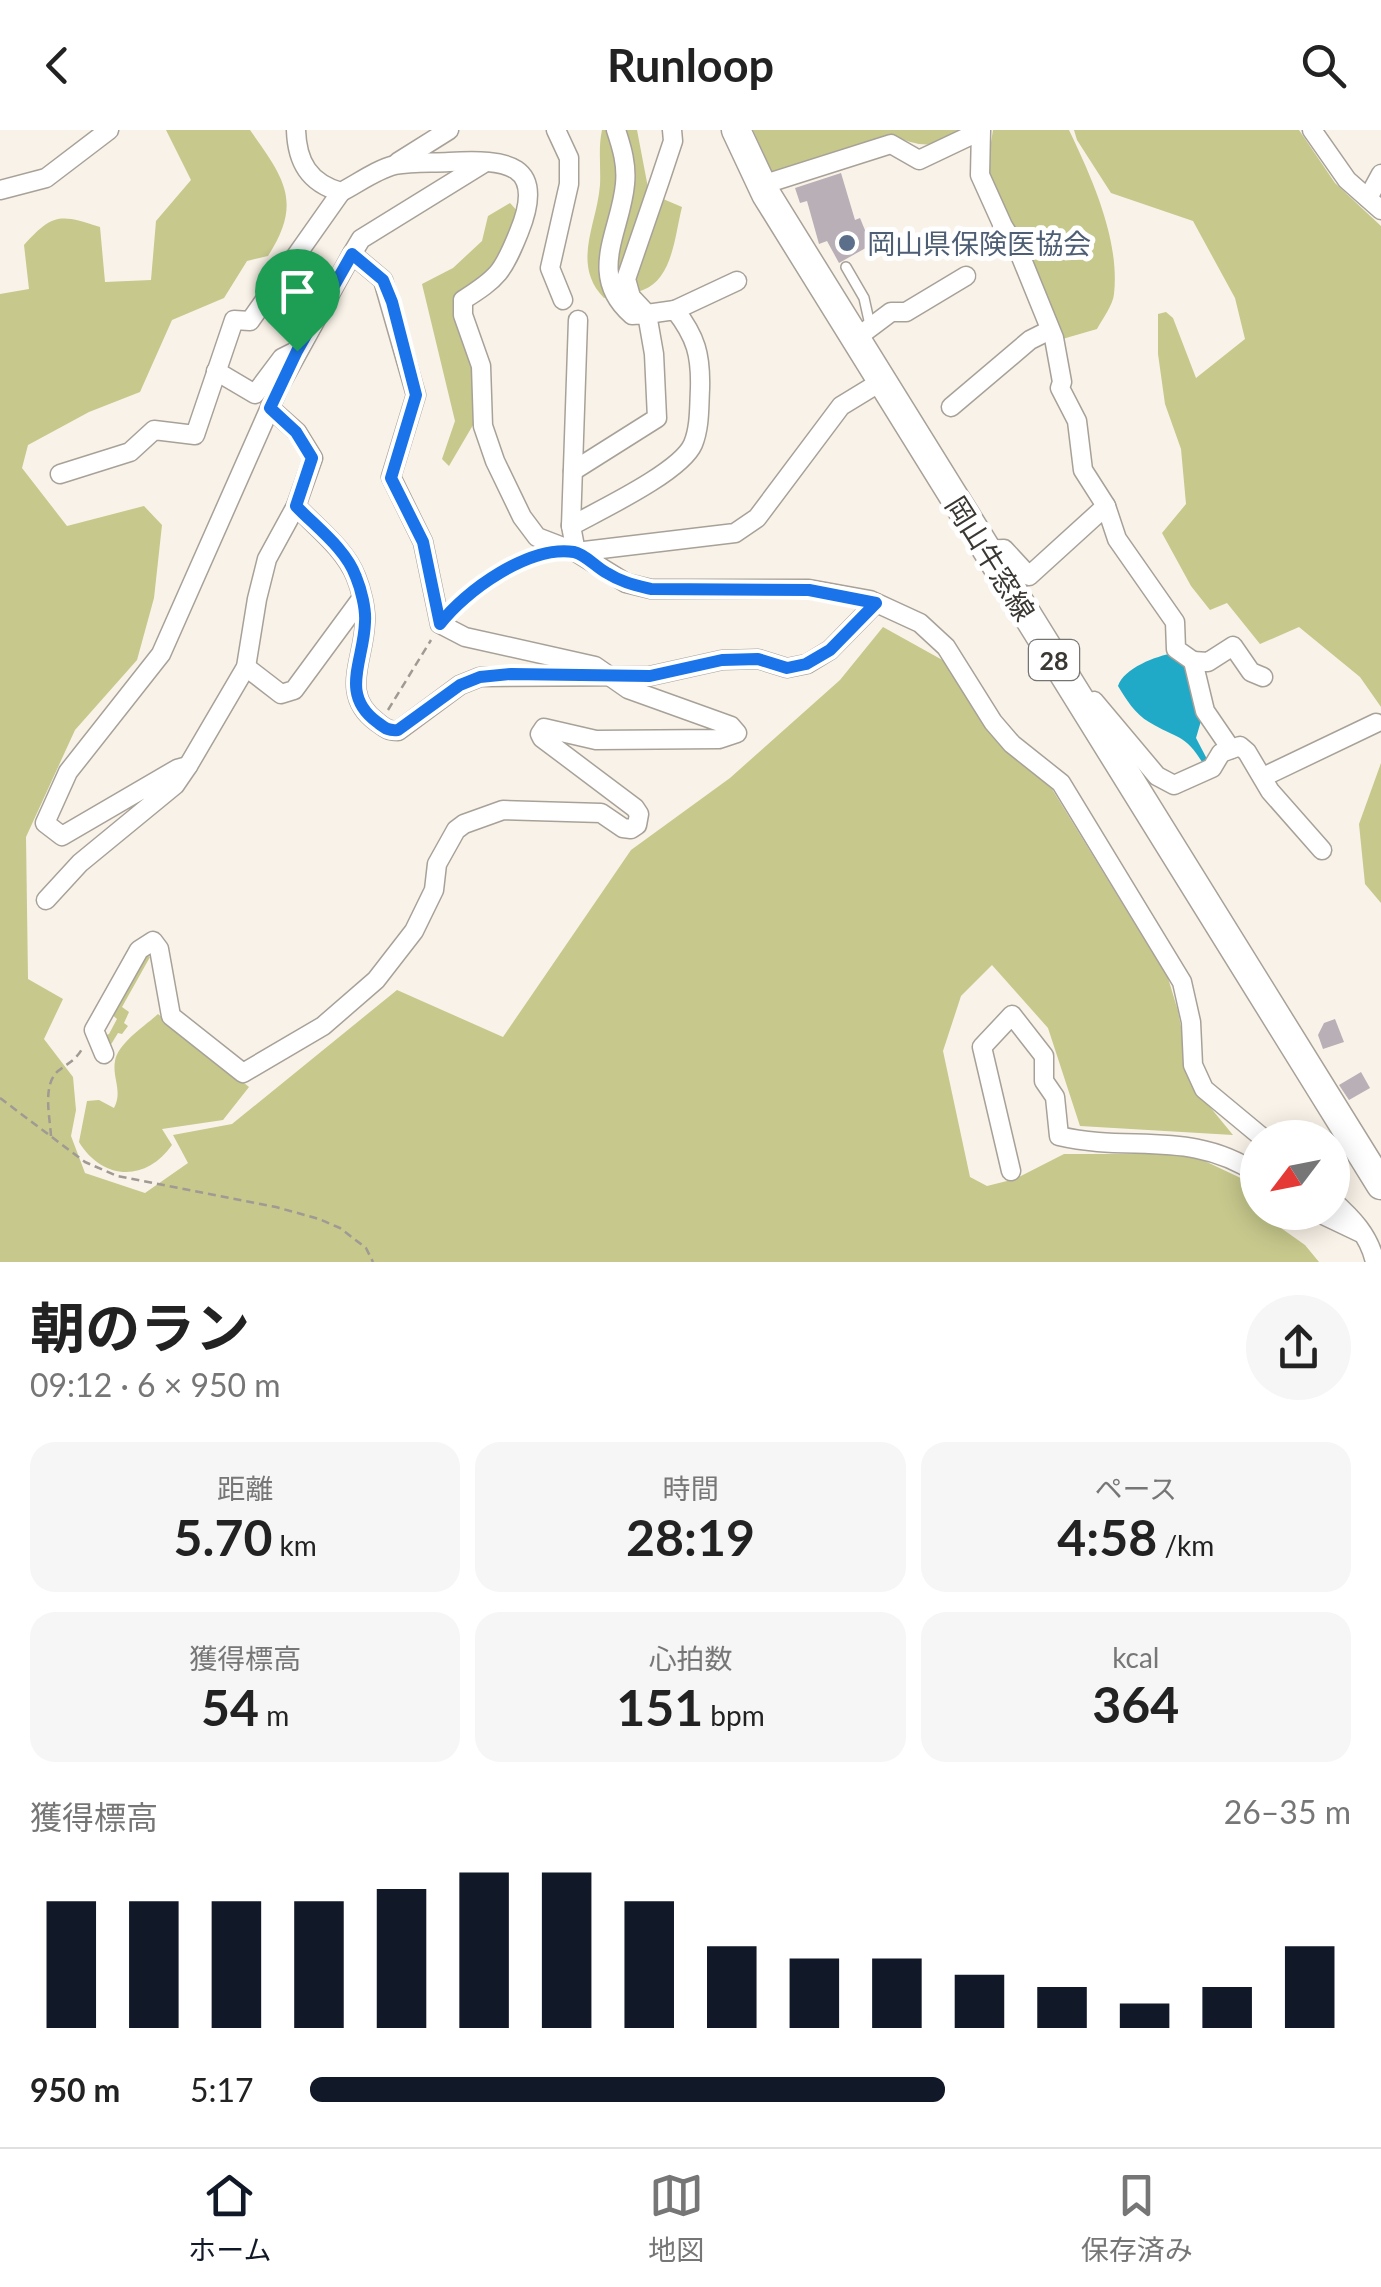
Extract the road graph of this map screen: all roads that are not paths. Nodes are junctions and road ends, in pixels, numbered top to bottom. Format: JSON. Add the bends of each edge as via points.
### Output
{"nodes":[{"id":1,"x":109,"y":130,"type":"edge"},
{"id":2,"x":296,"y":130,"type":"edge"},
{"id":3,"x":448,"y":130,"type":"edge"},
{"id":4,"x":556,"y":130,"type":"edge"},
{"id":5,"x":616,"y":130,"type":"edge"},
{"id":6,"x":672,"y":130,"type":"edge"},
{"id":7,"x":736,"y":130,"type":"edge"},
{"id":8,"x":980,"y":130,"type":"edge"},
{"id":9,"x":1312,"y":130,"type":"edge"},
{"id":10,"x":488,"y":160,"type":"junction"},
{"id":11,"x":393,"y":165,"type":"junction"},
{"id":12,"x":1381,"y":174,"type":"edge"},
{"id":13,"x":762,"y":185,"type":"junction"},
{"id":14,"x":0,"y":190,"type":"edge"},
{"id":15,"x":340,"y":192,"type":"junction"},
{"id":16,"x":1375,"y":204,"type":"edge"},
{"id":17,"x":352,"y":254,"type":"junction"},
{"id":18,"x":846,"y":267,"type":"dead end"},
{"id":19,"x":966,"y":276,"type":"dead end"},
{"id":20,"x":737,"y":281,"type":"dead end"},
{"id":21,"x":563,"y":300,"type":"dead end"},
{"id":22,"x":675,"y":310,"type":"junction"},
{"id":23,"x":647,"y":314,"type":"junction"},
{"id":24,"x":578,"y":320,"type":"dead end"},
{"id":25,"x":1050,"y":330,"type":"junction"},
{"id":26,"x":863,"y":334,"type":"junction"},
{"id":27,"x":297,"y":351,"type":"junction"},
{"id":28,"x":216,"y":371,"type":"junction"},
{"id":29,"x":882,"y":381,"type":"junction"},
{"id":30,"x":951,"y":407,"type":"dead end"},
{"id":31,"x":270,"y":408,"type":"junction"},
{"id":32,"x":573,"y":470,"type":"junction"},
{"id":33,"x":60,"y":474,"type":"dead end"},
{"id":34,"x":296,"y":506,"type":"junction"},
{"id":35,"x":1106,"y":506,"type":"junction"},
{"id":36,"x":571,"y":526,"type":"junction"},
{"id":37,"x":985,"y":550,"type":"junction"},
{"id":38,"x":576,"y":552,"type":"junction"},
{"id":39,"x":361,"y":599,"type":"junction"},
{"id":40,"x":876,"y":603,"type":"junction"},
{"id":41,"x":1193,"y":662,"type":"junction"},
{"id":42,"x":246,"y":667,"type":"junction"},
{"id":43,"x":1263,"y":677,"type":"dead end"},
{"id":44,"x":616,"y":678,"type":"junction"},
{"id":45,"x":1083,"y":707,"type":"junction"},
{"id":46,"x":1376,"y":723,"type":"dead end"},
{"id":47,"x":1231,"y":750,"type":"junction"},
{"id":48,"x":188,"y":766,"type":"junction"},
{"id":49,"x":1262,"y":777,"type":"junction"},
{"id":50,"x":1322,"y":850,"type":"dead end"},
{"id":51,"x":46,"y":900,"type":"dead end"},
{"id":52,"x":104,"y":1054,"type":"dead end"},
{"id":53,"x":1242,"y":1120,"type":"edge"},
{"id":54,"x":1240,"y":1162,"type":"edge"},
{"id":55,"x":1011,"y":1171,"type":"dead end"},
{"id":56,"x":1380,"y":1179,"type":"edge"},
{"id":57,"x":1350,"y":1216,"type":"edge"},
{"id":58,"x":1350,"y":1228,"type":"edge"},
{"id":59,"x":1364,"y":1235,"type":"junction"},
{"id":60,"x":1375,"y":1262,"type":"edge"}],
"edges":[{"from":1,"to":14,"type":"street","via":[[46,178]]},
{"from":2,"to":15,"type":"street","via":[[305,170]]},
{"from":3,"to":11,"type":"street"},
{"from":4,"to":21,"type":"street","via":[[568,158],[569,184],[550,268]]},
{"from":5,"to":23,"type":"street","via":[[625,185],[608,264],[611,287],[632,314]]},
{"from":6,"to":23,"type":"street","via":[[626,279]]},
{"from":7,"to":13,"type":"main road","name":"岡山牛窓線","number":"28"},
{"from":8,"to":13,"type":"street","via":[[918,160],[891,144]]},
{"from":8,"to":25,"type":"street","via":[[980,175]]},
{"from":9,"to":16,"type":"street","via":[[1347,180]]},
{"from":10,"to":11,"type":"street"},
{"from":10,"to":17,"type":"street","via":[[361,239]]},
{"from":10,"to":38,"type":"street","via":[[516,169],[530,198],[498,278],[463,300],[481,366],[482,426],[522,517],[537,537]]},
{"from":11,"to":15,"type":"street"},
{"from":12,"to":16,"type":"street"},
{"from":13,"to":26,"type":"main road","name":"岡山牛窓線","number":"28"},
{"from":15,"to":28,"type":"street","via":[[250,321],[234,320]]},
{"from":17,"to":27,"type":"street"},
{"from":17,"to":44,"type":"street","via":[[383,280],[416,395],[391,478],[423,542],[440,624],[465,637],[595,666]]},
{"from":18,"to":26,"type":"lane","via":[[864,298]]},
{"from":19,"to":26,"type":"street","via":[[906,312],[891,312]]},
{"from":20,"to":22,"type":"street"},
{"from":22,"to":23,"type":"street"},
{"from":22,"to":36,"type":"street","via":[[693,334],[700,370],[692,447],[660,476]]},
{"from":23,"to":32,"type":"street","via":[[657,418]]},
{"from":24,"to":32,"type":"street"},
{"from":25,"to":30,"type":"street"},
{"from":25,"to":35,"type":"street","via":[[1084,470]]},
{"from":26,"to":29,"type":"main road","name":"岡山牛窓線","number":"28"},
{"from":27,"to":28,"type":"street","via":[[282,358],[254,394]]},
{"from":27,"to":31,"type":"street"},
{"from":28,"to":33,"type":"street","via":[[195,435],[154,430],[130,452]]},
{"from":29,"to":37,"type":"main road","name":"岡山牛窓線","number":"28"},
{"from":29,"to":38,"type":"street","via":[[841,406],[757,518],[735,533]]},
{"from":31,"to":34,"type":"street","via":[[312,458]]},
{"from":31,"to":48,"type":"street","via":[[162,654],[68,772],[45,823],[62,836]]},
{"from":32,"to":36,"type":"street"},
{"from":34,"to":39,"type":"street","via":[[346,558]]},
{"from":34,"to":42,"type":"street","via":[[267,559]]},
{"from":35,"to":37,"type":"street","via":[[1028,576],[1004,549]]},
{"from":35,"to":41,"type":"street","via":[[1118,538],[1175,622],[1176,649]]},
{"from":36,"to":38,"type":"street"},
{"from":37,"to":45,"type":"main road","name":"岡山牛窓線","number":"28"},
{"from":38,"to":40,"type":"street","via":[[626,583],[651,589],[809,590]]},
{"from":39,"to":42,"type":"street","via":[[294,690],[280,694]]},
{"from":39,"to":44,"type":"street","via":[[366,620],[357,698],[363,712],[389,731],[480,677]]},
{"from":40,"to":44,"type":"street","via":[[830,650],[806,664],[722,660]]},
{"from":40,"to":53,"type":"street","via":[[920,623],[946,647],[1002,733],[1061,784],[1182,982],[1194,1065],[1204,1088]]},
{"from":41,"to":43,"type":"street","via":[[1208,662],[1233,646],[1251,672]]},
{"from":41,"to":47,"type":"street","via":[[1205,711]]},
{"from":42,"to":48,"type":"street"},
{"from":44,"to":52,"type":"street","via":[[628,690],[737,733],[719,739],[596,740],[540,730],[635,808],[640,819],[631,830],[601,813],[502,810],[464,824],[437,864],[434,890],[414,931],[376,980],[323,1026],[242,1073],[171,1016],[153,942],[139,950],[94,1030]]},
{"from":45,"to":47,"type":"street","via":[[1094,702],[1157,776],[1174,785],[1212,768]]},
{"from":45,"to":56,"type":"main road","name":"岡山牛窓線","number":"28"},
{"from":46,"to":49,"type":"street"},
{"from":47,"to":49,"type":"street","via":[[1240,746],[1247,752]]},
{"from":48,"to":51,"type":"street","via":[[176,785],[80,863]]},
{"from":49,"to":50,"type":"street"},
{"from":54,"to":55,"type":"street","via":[[1190,1145],[1059,1136],[1044,1056],[1012,1015],[982,1047]]},
{"from":57,"to":59,"type":"street"},
{"from":58,"to":59,"type":"street"},
{"from":59,"to":60,"type":"street"}]}
